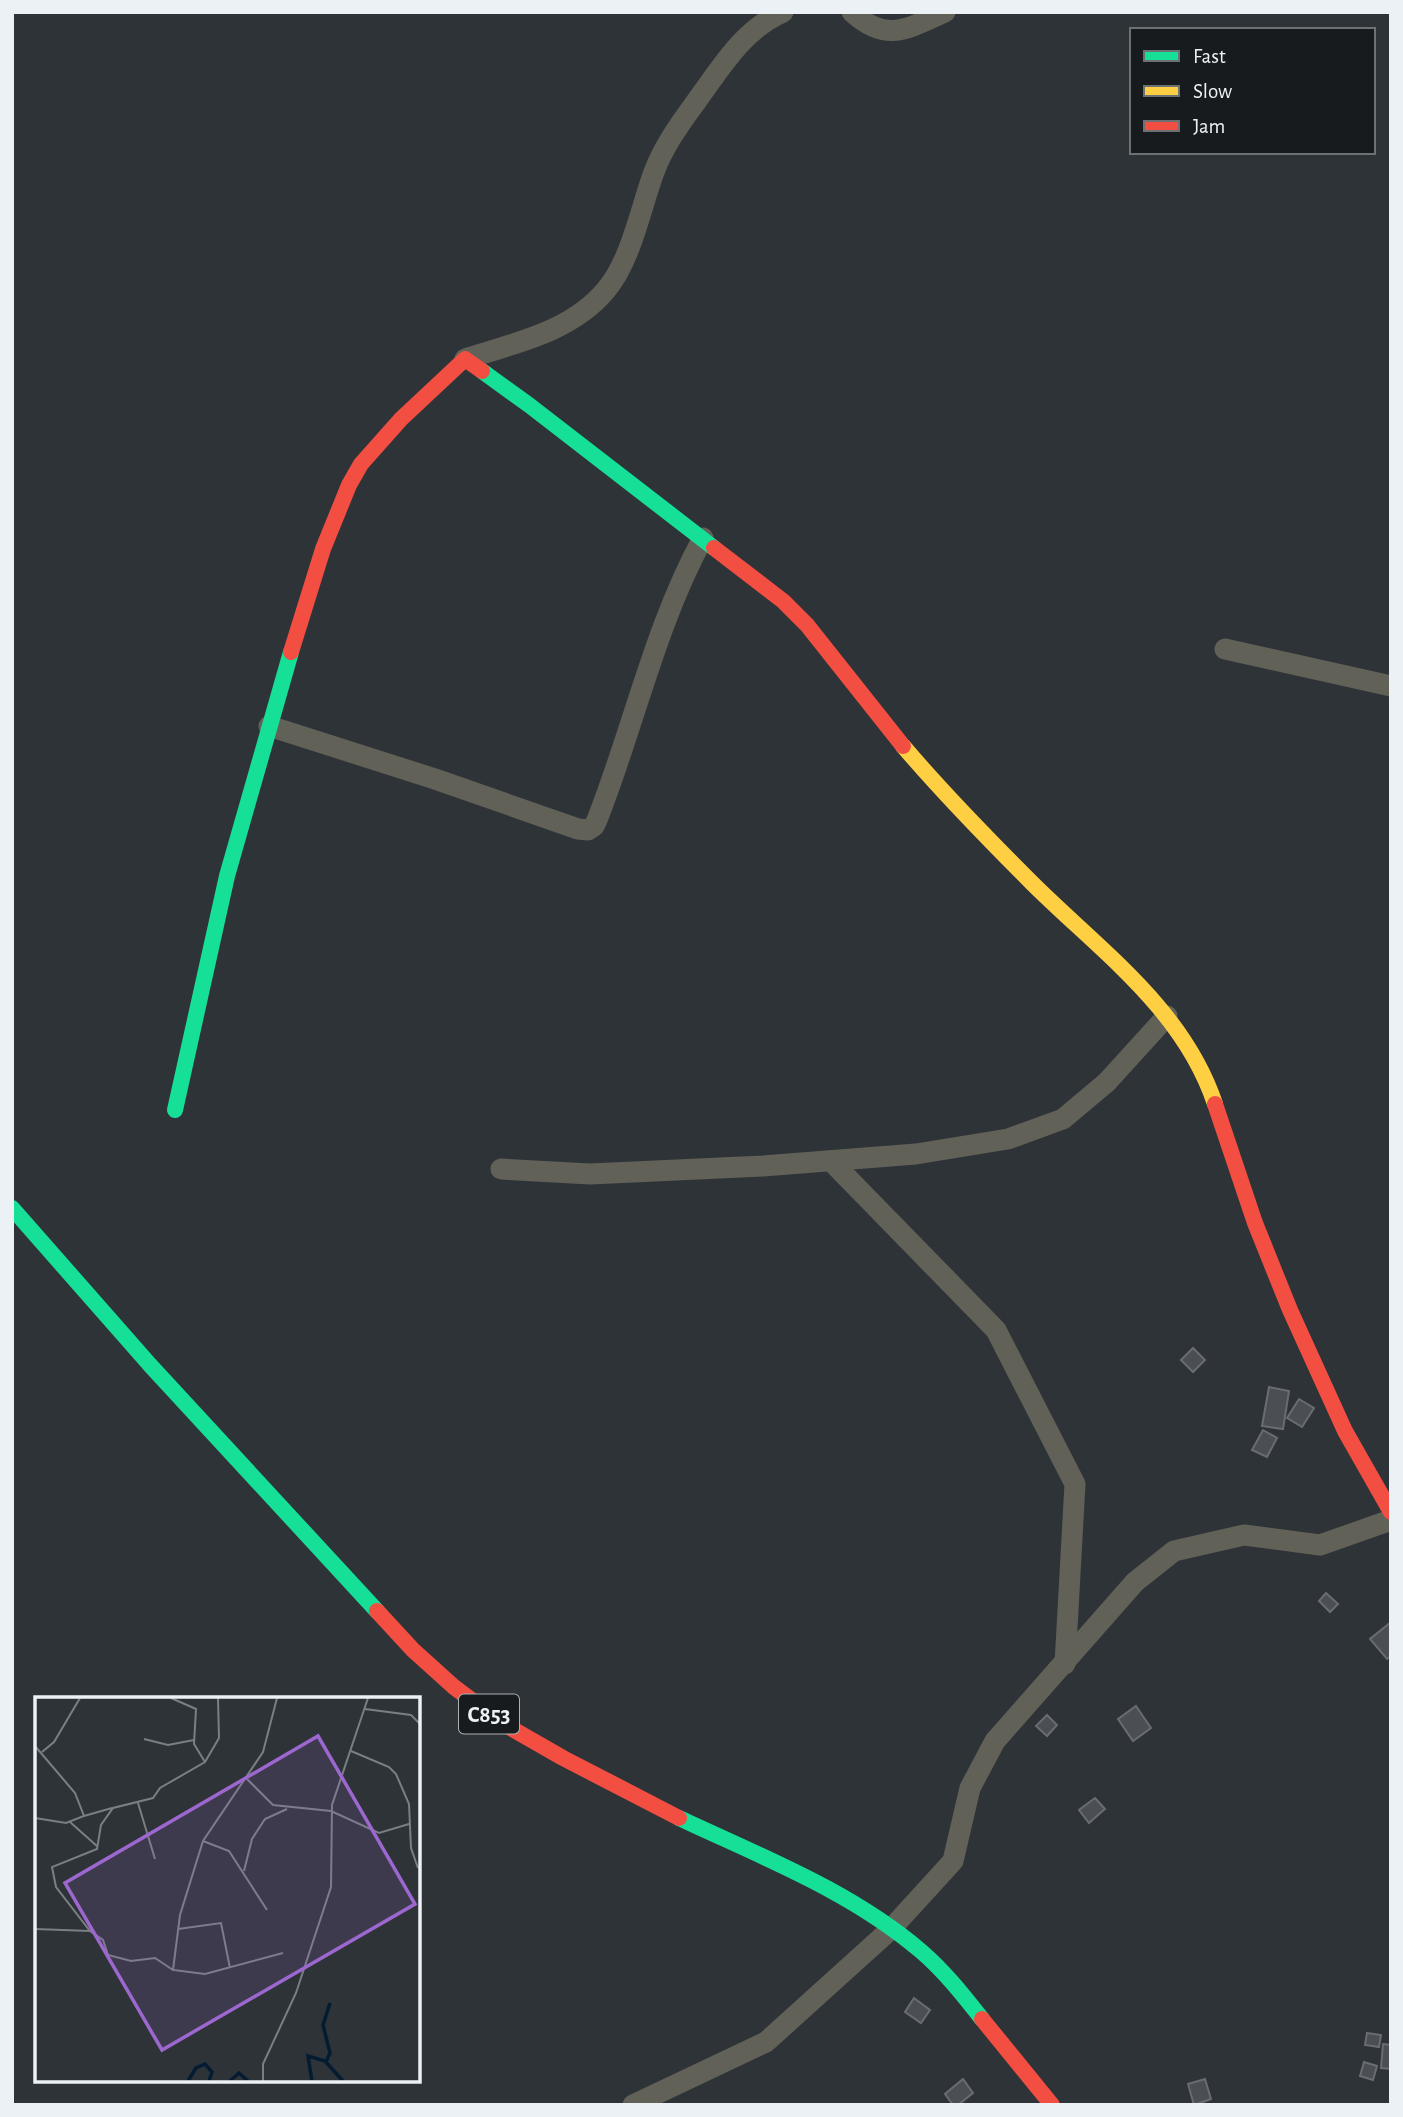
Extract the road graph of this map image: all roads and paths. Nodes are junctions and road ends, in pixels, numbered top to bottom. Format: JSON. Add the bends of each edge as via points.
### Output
{"nodes":[{"id":1,"x":783,"y":12,"type":"edge"},
{"id":2,"x":852,"y":12,"type":"edge"},
{"id":3,"x":945,"y":12,"type":"edge"},
{"id":4,"x":465,"y":359,"type":"junction"},
{"id":5,"x":703,"y":538,"type":"junction"},
{"id":6,"x":1225,"y":649,"type":"dead end"},
{"id":7,"x":1391,"y":686,"type":"edge"},
{"id":8,"x":269,"y":726,"type":"junction"},
{"id":9,"x":1167,"y":1016,"type":"junction"},
{"id":10,"x":174,"y":1110,"type":"dead end"},
{"id":11,"x":831,"y":1161,"type":"junction"},
{"id":12,"x":501,"y":1169,"type":"dead end"},
{"id":13,"x":12,"y":1208,"type":"edge"},
{"id":14,"x":1391,"y":1512,"type":"edge"},
{"id":15,"x":1391,"y":1520,"type":"edge"},
{"id":16,"x":1065,"y":1664,"type":"junction"},
{"id":17,"x":891,"y":1929,"type":"junction"},
{"id":18,"x":633,"y":2105,"type":"edge"},
{"id":19,"x":1052,"y":2105,"type":"edge"}],
"edges":[{"from":1,"to":4,"type":"street","via":[[759,26],[729,56],[676,130],[655,168],[623,263],[607,290],[578,316],[545,334]]},
{"from":2,"to":3,"type":"street","via":[[890,31],[905,30]]},
{"from":4,"to":5,"type":"street"},
{"from":4,"to":8,"type":"street","via":[[379,442],[349,485],[323,549]]},
{"from":5,"to":8,"type":"street","via":[[674,600],[597,820],[588,830]]},
{"from":5,"to":9,"type":"street","via":[[807,625],[918,763]]},
{"from":6,"to":7,"type":"street"},
{"from":8,"to":10,"type":"street","via":[[227,876]]},
{"from":9,"to":11,"type":"street","via":[[1107,1082],[1063,1119],[1009,1139]]},
{"from":9,"to":14,"type":"street","via":[[1191,1050],[1211,1092],[1255,1223],[1295,1322],[1345,1431]]},
{"from":11,"to":12,"type":"street","via":[[590,1174]]},
{"from":11,"to":16,"type":"street","via":[[996,1330],[1075,1484]]},
{"from":13,"to":17,"type":"street","number":"C853","via":[[412,1650],[454,1687],[502,1723],[563,1758],[652,1806],[812,1881]]},
{"from":15,"to":16,"type":"street","via":[[1321,1545],[1244,1535],[1174,1550],[1135,1582]]},
{"from":16,"to":17,"type":"street","via":[[995,1741],[970,1788],[953,1861]]},
{"from":17,"to":18,"type":"street","via":[[766,2042]]},
{"from":17,"to":19,"type":"street","number":"C853","via":[[950,1979]]}]}
